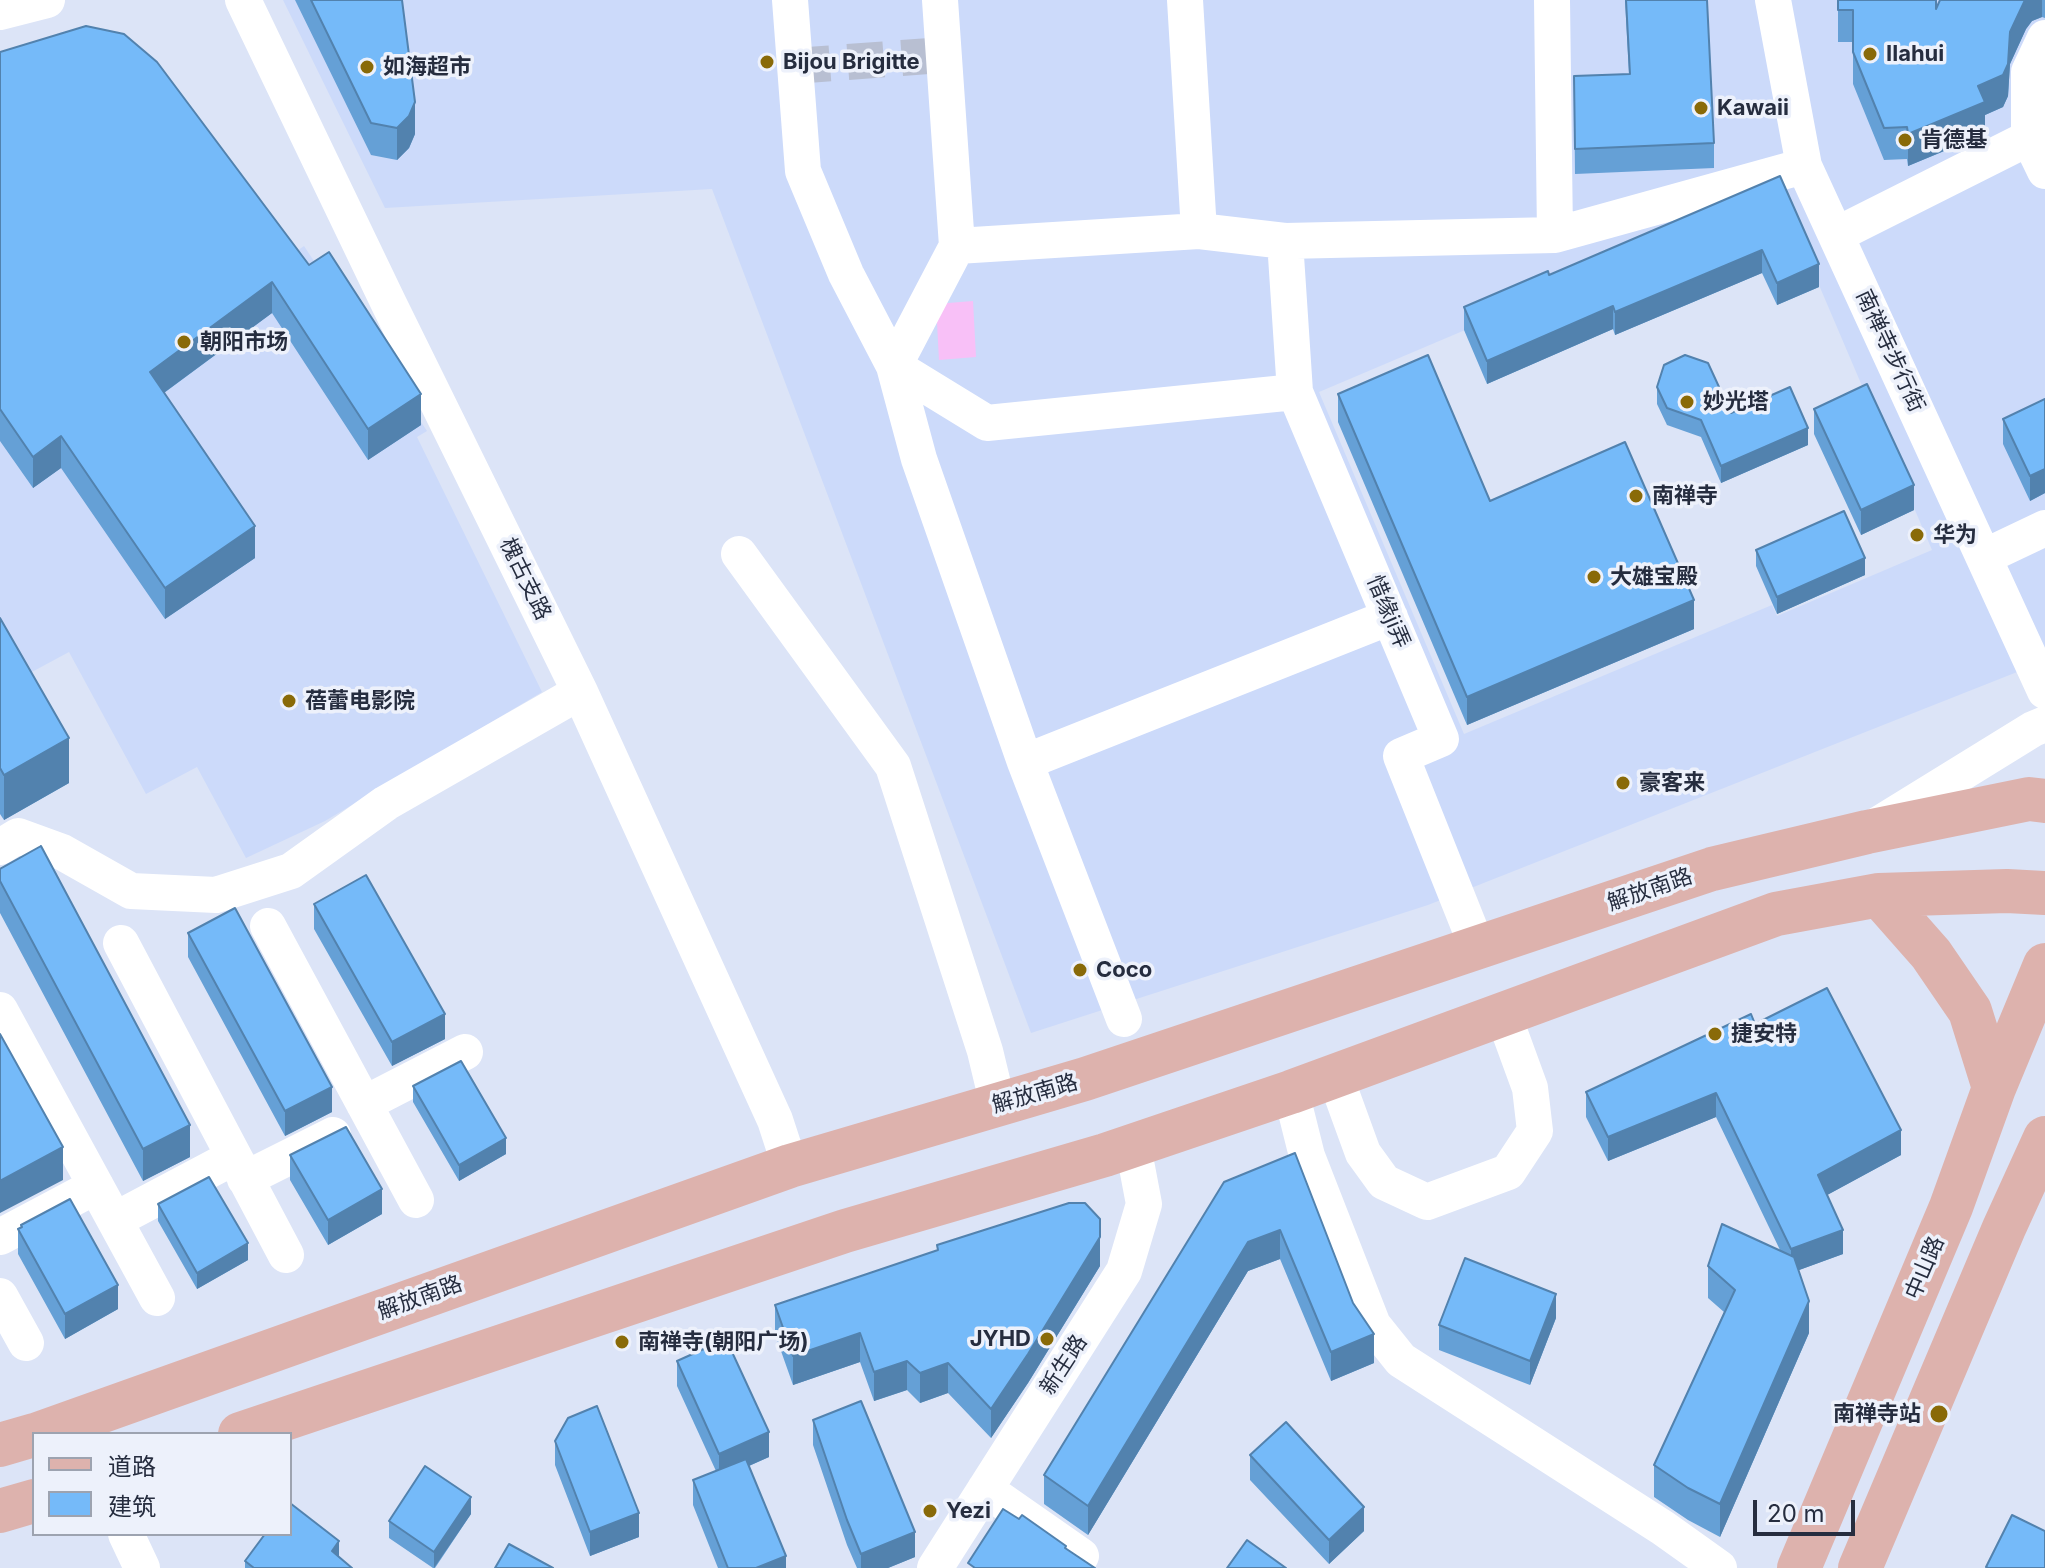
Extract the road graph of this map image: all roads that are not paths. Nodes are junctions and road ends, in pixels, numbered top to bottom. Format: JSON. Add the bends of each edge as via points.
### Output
{"nodes":[{"id":1,"x":47,"y":0,"type":"edge"},
{"id":2,"x":243,"y":0,"type":"edge"},
{"id":3,"x":790,"y":0,"type":"edge"},
{"id":4,"x":940,"y":0,"type":"edge"},
{"id":5,"x":1185,"y":0,"type":"edge"},
{"id":6,"x":1552,"y":0,"type":"edge"},
{"id":7,"x":1773,"y":0,"type":"edge"},
{"id":8,"x":0,"y":12,"type":"edge"},
{"id":9,"x":2045,"y":38,"type":"edge"},
{"id":10,"x":2029,"y":138,"type":"junction"},
{"id":11,"x":1804,"y":166,"type":"junction"},
{"id":12,"x":2045,"y":171,"type":"edge"},
{"id":13,"x":1199,"y":231,"type":"junction"},
{"id":14,"x":1555,"y":235,"type":"junction"},
{"id":15,"x":1836,"y":235,"type":"junction"},
{"id":16,"x":1285,"y":241,"type":"junction"},
{"id":17,"x":957,"y":246,"type":"junction"},
{"id":18,"x":894,"y":366,"type":"junction"},
{"id":19,"x":1295,"y":392,"type":"junction"},
{"id":20,"x":2045,"y":528,"type":"edge"},
{"id":21,"x":739,"y":554,"type":"dead end"},
{"id":22,"x":1984,"y":557,"type":"junction"},
{"id":23,"x":1390,"y":617,"type":"junction"},
{"id":24,"x":2045,"y":691,"type":"edge"},
{"id":25,"x":580,"y":692,"type":"junction"},
{"id":26,"x":2045,"y":724,"type":"edge"},
{"id":27,"x":1025,"y":762,"type":"junction"},
{"id":28,"x":2045,"y":801,"type":"edge"},
{"id":29,"x":1867,"y":832,"type":"junction"},
{"id":30,"x":0,"y":847,"type":"edge"},
{"id":31,"x":2045,"y":893,"type":"edge"},
{"id":32,"x":1879,"y":895,"type":"junction"},
{"id":33,"x":268,"y":926,"type":"dead end"},
{"id":34,"x":121,"y":943,"type":"dead end"},
{"id":35,"x":1478,"y":949,"type":"junction"},
{"id":36,"x":2045,"y":965,"type":"edge"},
{"id":37,"x":0,"y":1010,"type":"edge"},
{"id":38,"x":1503,"y":1014,"type":"junction"},
{"id":39,"x":1124,"y":1019,"type":"dead end"},
{"id":40,"x":465,"y":1052,"type":"dead end"},
{"id":41,"x":1335,"y":1076,"type":"junction"},
{"id":42,"x":1994,"y":1088,"type":"junction"},
{"id":43,"x":1291,"y":1092,"type":"junction"},
{"id":44,"x":998,"y":1105,"type":"junction"},
{"id":45,"x":367,"y":1110,"type":"junction"},
{"id":46,"x":2045,"y":1138,"type":"edge"},
{"id":47,"x":1133,"y":1146,"type":"junction"},
{"id":48,"x":790,"y":1166,"type":"junction"},
{"id":49,"x":239,"y":1168,"type":"junction"},
{"id":50,"x":96,"y":1186,"type":"junction"},
{"id":51,"x":416,"y":1200,"type":"dead end"},
{"id":52,"x":115,"y":1220,"type":"junction"},
{"id":53,"x":0,"y":1237,"type":"edge"},
{"id":54,"x":286,"y":1255,"type":"dead end"},
{"id":55,"x":0,"y":1296,"type":"edge"},
{"id":56,"x":157,"y":1298,"type":"dead end"},
{"id":57,"x":26,"y":1343,"type":"dead end"},
{"id":58,"x":44,"y":1432,"type":"edge"},
{"id":59,"x":246,"y":1432,"type":"edge"},
{"id":60,"x":32,"y":1436,"type":"edge"},
{"id":61,"x":0,"y":1445,"type":"edge"},
{"id":62,"x":985,"y":1489,"type":"junction"},
{"id":63,"x":32,"y":1502,"type":"edge"},
{"id":64,"x":0,"y":1511,"type":"edge"},
{"id":65,"x":127,"y":1536,"type":"edge"},
{"id":66,"x":1081,"y":1556,"type":"edge"},
{"id":67,"x":142,"y":1568,"type":"edge"},
{"id":68,"x":935,"y":1568,"type":"edge"},
{"id":69,"x":1719,"y":1568,"type":"edge"},
{"id":70,"x":1799,"y":1568,"type":"edge"},
{"id":71,"x":1860,"y":1568,"type":"edge"}],
"edges":[{"from":1,"to":8,"type":"street"},
{"from":2,"to":25,"type":"street","name":"槐古支路"},
{"from":3,"to":18,"type":"street","via":[[803,171],[846,274]]},
{"from":4,"to":17,"type":"street"},
{"from":5,"to":13,"type":"street"},
{"from":6,"to":14,"type":"street"},
{"from":7,"to":11,"type":"street","name":"南禅寺步行街"},
{"from":9,"to":10,"type":"street","via":[[2029,72]]},
{"from":10,"to":12,"type":"street"},
{"from":10,"to":15,"type":"street"},
{"from":11,"to":14,"type":"street"},
{"from":11,"to":15,"type":"street","name":"南禅寺步行街"},
{"from":13,"to":16,"type":"street"},
{"from":13,"to":17,"type":"street"},
{"from":14,"to":16,"type":"street"},
{"from":15,"to":22,"type":"street","name":"南禅寺步行街"},
{"from":16,"to":19,"type":"street","name":"惜缘ji弄"},
{"from":17,"to":18,"type":"street"},
{"from":18,"to":19,"type":"street","via":[[987,423]]},
{"from":18,"to":27,"type":"street","via":[[919,459]]},
{"from":19,"to":23,"type":"street","name":"惜缘ji弄"},
{"from":20,"to":22,"type":"street"},
{"from":21,"to":44,"type":"street","via":[[893,766]]},
{"from":22,"to":24,"type":"street","name":"南禅寺步行街"},
{"from":23,"to":27,"type":"street"},
{"from":23,"to":35,"type":"street","name":"惜缘ji弄","via":[[1441,739],[1401,756]]},
{"from":25,"to":30,"type":"street","via":[[386,803],[291,871],[216,895],[131,891],[62,852],[18,836]]},
{"from":25,"to":48,"type":"street","name":"槐古支路","via":[[775,1120]]},
{"from":26,"to":29,"type":"street"},
{"from":27,"to":39,"type":"street"},
{"from":28,"to":29,"type":"main road","name":"解放南路","via":[[2029,799]]},
{"from":29,"to":35,"type":"main road","name":"解放南路","via":[[1712,869]]},
{"from":31,"to":32,"type":"main road"},
{"from":32,"to":38,"type":"main road","via":[[1776,914]]},
{"from":32,"to":42,"type":"main road","via":[[1931,954],[1970,1011]]},
{"from":33,"to":45,"type":"street"},
{"from":34,"to":49,"type":"street"},
{"from":35,"to":44,"type":"main road","name":"解放南路"},
{"from":36,"to":42,"type":"main road","name":"中山路"},
{"from":37,"to":50,"type":"street"},
{"from":38,"to":41,"type":"main road"},
{"from":38,"to":41,"type":"street","via":[[1530,1088],[1535,1131],[1508,1172],[1427,1202],[1384,1182],[1363,1153]]},
{"from":40,"to":45,"type":"street"},
{"from":41,"to":43,"type":"main road"},
{"from":42,"to":70,"type":"main road","name":"中山路","via":[[1951,1207]]},
{"from":43,"to":47,"type":"main road"},
{"from":43,"to":69,"type":"street","via":[[1307,1156],[1373,1325],[1401,1360]]},
{"from":44,"to":48,"type":"main road","name":"解放南路"},
{"from":45,"to":49,"type":"street"},
{"from":45,"to":51,"type":"street"},
{"from":46,"to":71,"type":"main road"},
{"from":47,"to":59,"type":"main road","via":[[845,1231]]},
{"from":47,"to":62,"type":"street","name":"新生路","via":[[1144,1204],[1124,1271]]},
{"from":48,"to":58,"type":"main road","name":"解放南路"},
{"from":49,"to":52,"type":"street"},
{"from":49,"to":54,"type":"street"},
{"from":50,"to":52,"type":"street"},
{"from":50,"to":53,"type":"street"},
{"from":52,"to":56,"type":"street"},
{"from":55,"to":57,"type":"street"},
{"from":60,"to":61,"type":"main road","name":"解放南路"},
{"from":62,"to":66,"type":"street"},
{"from":62,"to":68,"type":"street","name":"新生路"},
{"from":63,"to":64,"type":"main road"},
{"from":65,"to":67,"type":"street"}]}
